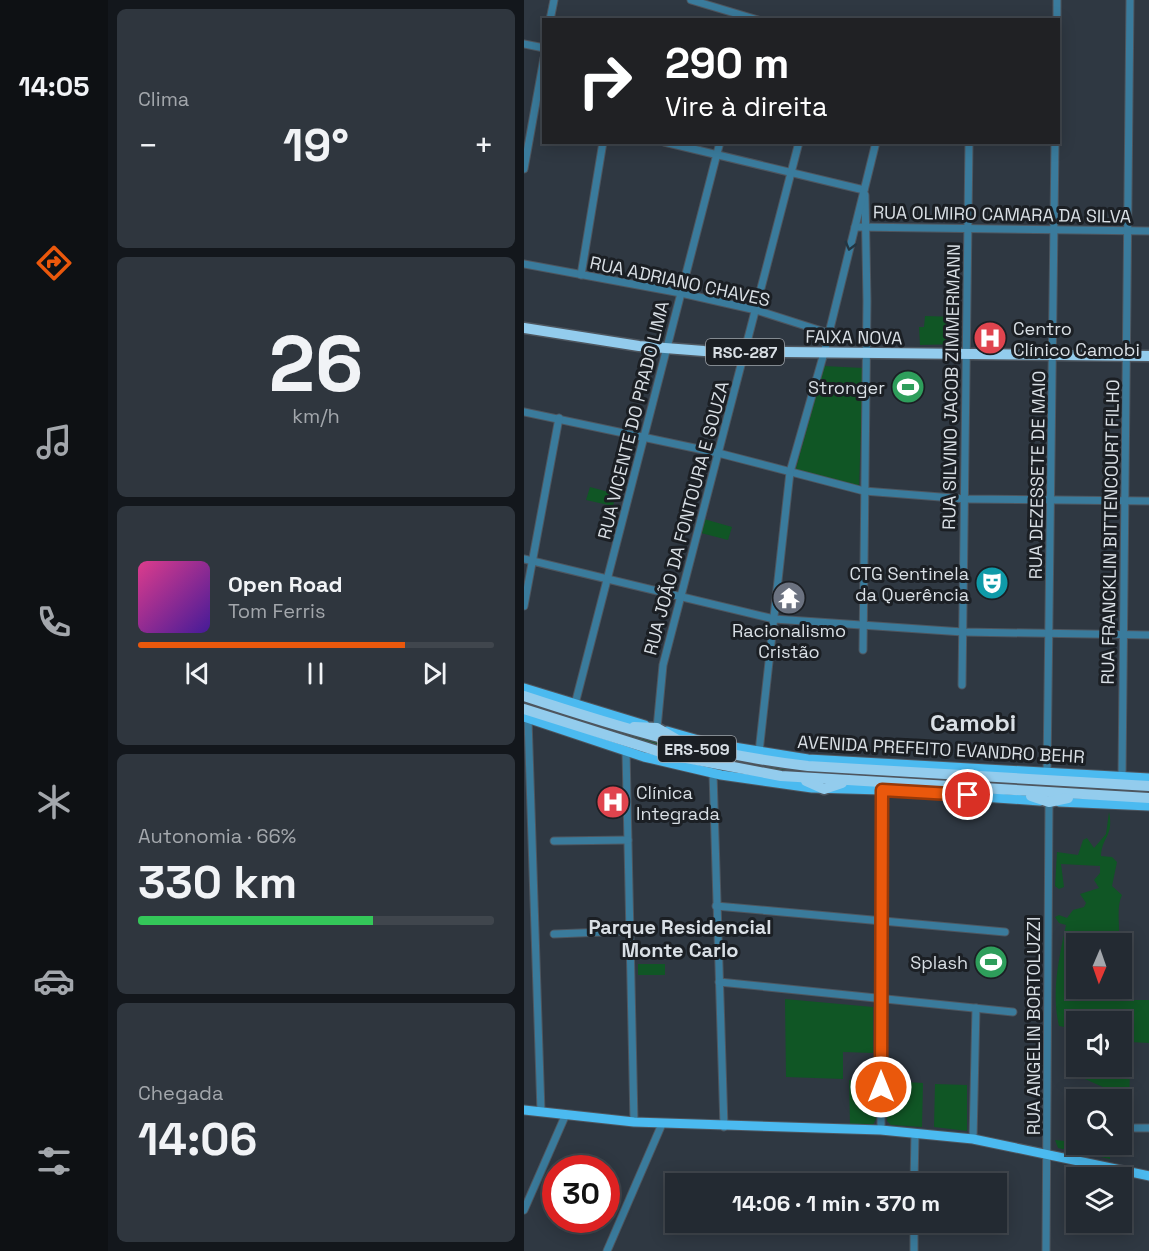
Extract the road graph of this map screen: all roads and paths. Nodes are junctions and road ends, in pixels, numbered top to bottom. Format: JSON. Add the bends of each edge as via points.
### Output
{"nodes":[{"id":1,"x":554,"y":0,"type":"edge"},
{"id":2,"x":691,"y":0,"type":"edge"},
{"id":3,"x":1057,"y":0,"type":"edge"},
{"id":4,"x":1130,"y":0,"type":"edge"},
{"id":5,"x":550,"y":18,"type":"edge"},
{"id":6,"x":751,"y":18,"type":"edge"},
{"id":7,"x":1057,"y":18,"type":"edge"},
{"id":8,"x":524,"y":44,"type":"edge"},
{"id":9,"x":542,"y":48,"type":"edge"},
{"id":10,"x":542,"y":69,"type":"edge"},
{"id":11,"x":533,"y":118,"type":"junction"},
{"id":12,"x":542,"y":120,"type":"edge"},
{"id":13,"x":603,"y":144,"type":"edge"},
{"id":14,"x":673,"y":144,"type":"edge"},
{"id":15,"x":720,"y":144,"type":"edge"},
{"id":16,"x":798,"y":144,"type":"edge"},
{"id":17,"x":876,"y":144,"type":"edge"},
{"id":18,"x":969,"y":144,"type":"edge"},
{"id":19,"x":1055,"y":144,"type":"edge"},
{"id":20,"x":717,"y":154,"type":"junction"},
{"id":21,"x":524,"y":170,"type":"edge"},
{"id":22,"x":791,"y":173,"type":"junction"},
{"id":23,"x":864,"y":190,"type":"junction"},
{"id":24,"x":855,"y":227,"type":"junction"},
{"id":25,"x":867,"y":227,"type":"junction"},
{"id":26,"x":968,"y":229,"type":"junction"},
{"id":27,"x":1054,"y":230,"type":"junction"},
{"id":28,"x":1129,"y":231,"type":"junction"},
{"id":29,"x":1150,"y":231,"type":"edge"},
{"id":30,"x":524,"y":264,"type":"edge"},
{"id":31,"x":581,"y":275,"type":"junction"},
{"id":32,"x":681,"y":293,"type":"junction"},
{"id":33,"x":756,"y":310,"type":"junction"},
{"id":34,"x":524,"y":328,"type":"edge"},
{"id":35,"x":828,"y":333,"type":"junction"},
{"id":36,"x":667,"y":348,"type":"junction"},
{"id":37,"x":745,"y":352,"type":"junction"},
{"id":38,"x":824,"y":353,"type":"junction"},
{"id":39,"x":867,"y":353,"type":"junction"},
{"id":40,"x":967,"y":355,"type":"junction"},
{"id":41,"x":1053,"y":355,"type":"junction"},
{"id":42,"x":1127,"y":356,"type":"junction"},
{"id":43,"x":1150,"y":356,"type":"edge"},
{"id":44,"x":524,"y":412,"type":"edge"},
{"id":45,"x":559,"y":418,"type":"junction"},
{"id":46,"x":644,"y":437,"type":"junction"},
{"id":47,"x":718,"y":453,"type":"junction"},
{"id":48,"x":790,"y":472,"type":"junction"},
{"id":49,"x":864,"y":491,"type":"junction"},
{"id":50,"x":966,"y":500,"type":"junction"},
{"id":51,"x":1052,"y":500,"type":"junction"},
{"id":52,"x":1126,"y":501,"type":"junction"},
{"id":53,"x":1150,"y":501,"type":"edge"},
{"id":54,"x":524,"y":559,"type":"edge"},
{"id":55,"x":532,"y":561,"type":"junction"},
{"id":56,"x":608,"y":578,"type":"junction"},
{"id":57,"x":682,"y":596,"type":"junction"},
{"id":58,"x":524,"y":606,"type":"edge"},
{"id":59,"x":774,"y":619,"type":"junction"},
{"id":60,"x":864,"y":626,"type":"junction"},
{"id":61,"x":963,"y":632,"type":"junction"},
{"id":62,"x":1050,"y":634,"type":"junction"},
{"id":63,"x":1124,"y":635,"type":"junction"},
{"id":64,"x":1150,"y":635,"type":"edge"},
{"id":65,"x":863,"y":650,"type":"dead end"},
{"id":66,"x":962,"y":685,"type":"dead end"},
{"id":67,"x":524,"y":688,"type":"edge"},
{"id":68,"x":524,"y":696,"type":"edge"},
{"id":69,"x":575,"y":704,"type":"junction"},
{"id":70,"x":525,"y":715,"type":"edge"},
{"id":71,"x":618,"y":726,"type":"junction"},
{"id":72,"x":657,"y":728,"type":"junction"},
{"id":73,"x":689,"y":747,"type":"junction"},
{"id":74,"x":626,"y":751,"type":"junction"},
{"id":75,"x":759,"y":752,"type":"junction"},
{"id":76,"x":929,"y":765,"type":"junction"},
{"id":77,"x":906,"y":771,"type":"junction"},
{"id":78,"x":1047,"y":771,"type":"junction"},
{"id":79,"x":713,"y":773,"type":"junction"},
{"id":80,"x":943,"y":773,"type":"junction"},
{"id":81,"x":1122,"y":776,"type":"junction"},
{"id":82,"x":797,"y":778,"type":"junction"},
{"id":83,"x":1150,"y":778,"type":"edge"},
{"id":84,"x":850,"y":781,"type":"junction"},
{"id":85,"x":883,"y":786,"type":"junction"},
{"id":86,"x":1150,"y":786,"type":"edge"},
{"id":87,"x":824,"y":789,"type":"junction"},
{"id":88,"x":1013,"y":791,"type":"junction"},
{"id":89,"x":1085,"y":795,"type":"junction"},
{"id":90,"x":1150,"y":798,"type":"edge"},
{"id":91,"x":1049,"y":802,"type":"junction"},
{"id":92,"x":1150,"y":806,"type":"edge"},
{"id":93,"x":628,"y":840,"type":"junction"},
{"id":94,"x":554,"y":841,"type":"dead end"},
{"id":95,"x":716,"y":906,"type":"junction"},
{"id":96,"x":881,"y":923,"type":"junction"},
{"id":97,"x":630,"y":931,"type":"junction"},
{"id":98,"x":1005,"y":933,"type":"dead end"},
{"id":99,"x":554,"y":934,"type":"dead end"},
{"id":100,"x":719,"y":982,"type":"junction"},
{"id":101,"x":881,"y":1000,"type":"junction"},
{"id":102,"x":976,"y":1008,"type":"junction"},
{"id":103,"x":1013,"y":1012,"type":"dead end"},
{"id":104,"x":524,"y":1110,"type":"edge"},
{"id":105,"x":541,"y":1112,"type":"junction"},
{"id":106,"x":566,"y":1114,"type":"junction"},
{"id":107,"x":634,"y":1122,"type":"junction"},
{"id":108,"x":662,"y":1124,"type":"junction"},
{"id":109,"x":724,"y":1127,"type":"junction"},
{"id":110,"x":1135,"y":1128,"type":"dead end"},
{"id":111,"x":1150,"y":1128,"type":"edge"},
{"id":112,"x":881,"y":1130,"type":"junction"},
{"id":113,"x":915,"y":1133,"type":"junction"},
{"id":114,"x":973,"y":1139,"type":"junction"},
{"id":115,"x":1048,"y":1154,"type":"junction"},
{"id":116,"x":914,"y":1173,"type":"edge"},
{"id":117,"x":1150,"y":1176,"type":"edge"},
{"id":118,"x":524,"y":1210,"type":"edge"},
{"id":119,"x":914,"y":1233,"type":"edge"},
{"id":120,"x":607,"y":1251,"type":"edge"},
{"id":121,"x":914,"y":1251,"type":"edge"},
{"id":122,"x":1046,"y":1251,"type":"edge"}],
"edges":[{"from":1,"to":5,"type":"street"},
{"from":2,"to":6,"type":"street"},
{"from":3,"to":7,"type":"street"},
{"from":4,"to":28,"type":"street","name":"RUA FRANCKLIN BITTENCOURT FILHO"},
{"from":8,"to":9,"type":"street"},
{"from":10,"to":11,"type":"street"},
{"from":11,"to":12,"type":"street"},
{"from":11,"to":21,"type":"street"},
{"from":13,"to":31,"type":"street"},
{"from":14,"to":20,"type":"street"},
{"from":15,"to":20,"type":"street","name":"RUA VICENTE DO PRADO LIMA"},
{"from":16,"to":22,"type":"street","name":"RUA JOÃO DA FONTOURA E SOUZA"},
{"from":17,"to":23,"type":"street"},
{"from":18,"to":26,"type":"street","name":"RUA SILVINO JACOB ZIMMERMANN"},
{"from":19,"to":27,"type":"street","name":"RUA DEZESSETE DE MAIO"},
{"from":20,"to":22,"type":"street"},
{"from":20,"to":32,"type":"street","name":"RUA VICENTE DO PRADO LIMA"},
{"from":22,"to":23,"type":"street"},
{"from":22,"to":33,"type":"street","name":"RUA JOÃO DA FONTOURA E SOUZA"},
{"from":23,"to":24,"type":"street"},
{"from":23,"to":25,"type":"street"},
{"from":24,"to":25,"type":"street","name":"RUA OLMIRO CAMARA DA SILVA"},
{"from":24,"to":35,"type":"street","one_way":true},
{"from":25,"to":26,"type":"street","name":"RUA OLMIRO CAMARA DA SILVA"},
{"from":25,"to":39,"type":"street"},
{"from":26,"to":27,"type":"street","name":"RUA OLMIRO CAMARA DA SILVA"},
{"from":26,"to":40,"type":"street","name":"RUA SILVINO JACOB ZIMMERMANN"},
{"from":27,"to":28,"type":"street","name":"RUA OLMIRO CAMARA DA SILVA"},
{"from":27,"to":41,"type":"street","name":"RUA DEZESSETE DE MAIO"},
{"from":28,"to":29,"type":"street","name":"RUA OLMIRO CAMARA DA SILVA"},
{"from":28,"to":42,"type":"street","name":"RUA FRANCKLIN BITTENCOURT FILHO"},
{"from":30,"to":31,"type":"street","name":"RUA ADRIANO CHAVES"},
{"from":31,"to":32,"type":"street","name":"RUA ADRIANO CHAVES"},
{"from":32,"to":33,"type":"street","name":"RUA ADRIANO CHAVES"},
{"from":32,"to":36,"type":"street","name":"RUA VICENTE DO PRADO LIMA"},
{"from":33,"to":35,"type":"street","name":"RUA ADRIANO CHAVES"},
{"from":33,"to":37,"type":"street","name":"RUA JOÃO DA FONTOURA E SOUZA"},
{"from":34,"to":36,"type":"highway","name":"FAIXA NOVA","number":"RSC-287"},
{"from":35,"to":38,"type":"street"},
{"from":36,"to":37,"type":"highway","name":"FAIXA NOVA","number":"RSC-287"},
{"from":36,"to":46,"type":"street","name":"RUA VICENTE DO PRADO LIMA"},
{"from":37,"to":38,"type":"highway","name":"FAIXA NOVA","number":"RSC-287"},
{"from":37,"to":47,"type":"street","name":"RUA JOÃO DA FONTOURA E SOUZA"},
{"from":38,"to":39,"type":"highway","name":"FAIXA NOVA","number":"RSC-287"},
{"from":38,"to":48,"type":"street"},
{"from":39,"to":40,"type":"highway","name":"FAIXA NOVA","number":"RSC-287"},
{"from":39,"to":49,"type":"street"},
{"from":40,"to":41,"type":"highway","name":"FAIXA NOVA","number":"RSC-287"},
{"from":40,"to":50,"type":"street","name":"RUA SILVINO JACOB ZIMMERMANN"},
{"from":41,"to":42,"type":"highway","name":"FAIXA NOVA","number":"RSC-287"},
{"from":41,"to":51,"type":"street","name":"RUA DEZESSETE DE MAIO"},
{"from":42,"to":43,"type":"highway","name":"FAIXA NOVA","number":"RSC-287"},
{"from":42,"to":52,"type":"street","name":"RUA FRANCKLIN BITTENCOURT FILHO"},
{"from":44,"to":45,"type":"street"},
{"from":45,"to":46,"type":"street"},
{"from":45,"to":55,"type":"street"},
{"from":46,"to":47,"type":"street"},
{"from":46,"to":56,"type":"street","name":"RUA VICENTE DO PRADO LIMA"},
{"from":47,"to":48,"type":"street"},
{"from":47,"to":57,"type":"street","name":"RUA JOÃO DA FONTOURA E SOUZA"},
{"from":48,"to":49,"type":"street"},
{"from":48,"to":59,"type":"street"},
{"from":49,"to":50,"type":"street"},
{"from":49,"to":60,"type":"street"},
{"from":50,"to":51,"type":"street"},
{"from":50,"to":61,"type":"street","name":"RUA SILVINO JACOB ZIMMERMANN"},
{"from":51,"to":52,"type":"street"},
{"from":51,"to":62,"type":"street","name":"RUA DEZESSETE DE MAIO"},
{"from":52,"to":53,"type":"street"},
{"from":52,"to":63,"type":"street","name":"RUA FRANCKLIN BITTENCOURT FILHO"},
{"from":54,"to":55,"type":"street"},
{"from":55,"to":56,"type":"street"},
{"from":55,"to":58,"type":"street"},
{"from":56,"to":57,"type":"street"},
{"from":56,"to":69,"type":"street","name":"RUA VICENTE DO PRADO LIMA"},
{"from":57,"to":59,"type":"street"},
{"from":57,"to":72,"type":"street","name":"RUA JOÃO DA FONTOURA E SOUZA","via":[[663,665]]},
{"from":59,"to":60,"type":"street"},
{"from":59,"to":75,"type":"street"},
{"from":60,"to":61,"type":"street"},
{"from":60,"to":65,"type":"street"},
{"from":61,"to":62,"type":"street"},
{"from":61,"to":66,"type":"street","name":"RUA SILVINO JACOB ZIMMERMANN"},
{"from":62,"to":63,"type":"street"},
{"from":62,"to":78,"type":"street","name":"RUA DEZESSETE DE MAIO"},
{"from":63,"to":64,"type":"street"},
{"from":63,"to":81,"type":"street","name":"RUA FRANCKLIN BITTENCOURT FILHO"},
{"from":67,"to":69,"type":"main road","name":"AVENIDA PREFEITO EVANDRO BEHR","number":"ERS-509"},
{"from":68,"to":71,"type":"highway","name":"AVENIDA PREFEITO EVANDRO BEHR","number":"ERS-509"},
{"from":69,"to":72,"type":"main road","name":"AVENIDA PREFEITO EVANDRO BEHR","number":"ERS-509"},
{"from":70,"to":74,"type":"main road","name":"AVENIDA PREFEITO EVANDRO BEHR","number":"ERS-509"},
{"from":70,"to":82,"type":"highway","name":"AVENIDA PREFEITO EVANDRO BEHR","number":"ERS-509","via":[[670,755]]},
{"from":70,"to":105,"type":"street"},
{"from":71,"to":72,"type":"highway","number":"ERS-509"},
{"from":71,"to":73,"type":"highway","name":"AVENIDA PREFEITO EVANDRO BEHR","number":"ERS-509"},
{"from":72,"to":73,"type":"highway","number":"ERS-509"},
{"from":72,"to":75,"type":"main road","name":"AVENIDA PREFEITO EVANDRO BEHR","number":"ERS-509"},
{"from":73,"to":77,"type":"highway","name":"AVENIDA PREFEITO EVANDRO BEHR","number":"ERS-509","via":[[791,765]]},
{"from":74,"to":79,"type":"main road","name":"AVENIDA PREFEITO EVANDRO BEHR","number":"ERS-509"},
{"from":74,"to":93,"type":"street"},
{"from":75,"to":76,"type":"main road","name":"AVENIDA PREFEITO EVANDRO BEHR","number":"ERS-509","via":[[808,759]]},
{"from":76,"to":77,"type":"highway","number":"ERS-509"},
{"from":76,"to":78,"type":"main road","name":"AVENIDA PREFEITO EVANDRO BEHR","number":"ERS-509"},
{"from":76,"to":80,"type":"highway","number":"ERS-509"},
{"from":77,"to":80,"type":"highway","name":"AVENIDA PREFEITO EVANDRO BEHR","number":"ERS-509"},
{"from":77,"to":85,"type":"highway","number":"ERS-509"},
{"from":78,"to":81,"type":"main road","name":"AVENIDA PREFEITO EVANDRO BEHR","number":"ERS-509"},
{"from":79,"to":87,"type":"main road","name":"AVENIDA PREFEITO EVANDRO BEHR","number":"ERS-509"},
{"from":79,"to":95,"type":"street"},
{"from":80,"to":86,"type":"highway","name":"AVENIDA PREFEITO EVANDRO BEHR","number":"ERS-509"},
{"from":81,"to":83,"type":"main road","name":"AVENIDA PREFEITO EVANDRO BEHR","number":"ERS-509"},
{"from":82,"to":84,"type":"highway","name":"AVENIDA PREFEITO EVANDRO BEHR","number":"ERS-509"},
{"from":82,"to":87,"type":"highway","number":"ERS-509"},
{"from":84,"to":85,"type":"highway","name":"AVENIDA PREFEITO EVANDRO BEHR","number":"ERS-509"},
{"from":84,"to":87,"type":"highway","number":"ERS-509"},
{"from":85,"to":87,"type":"main road","name":"AVENIDA PREFEITO EVANDRO BEHR","number":"ERS-509"},
{"from":85,"to":88,"type":"highway","name":"AVENIDA PREFEITO EVANDRO BEHR","number":"ERS-509"},
{"from":85,"to":91,"type":"main road","name":"AVENIDA PREFEITO EVANDRO BEHR","number":"ERS-509"},
{"from":85,"to":96,"type":"street"},
{"from":88,"to":89,"type":"highway","name":"AVENIDA PREFEITO EVANDRO BEHR","number":"ERS-509"},
{"from":88,"to":91,"type":"highway","number":"ERS-509"},
{"from":89,"to":90,"type":"highway","name":"AVENIDA PREFEITO EVANDRO BEHR","number":"ERS-509"},
{"from":89,"to":91,"type":"highway","number":"ERS-509"},
{"from":91,"to":92,"type":"main road","name":"AVENIDA PREFEITO EVANDRO BEHR","number":"ERS-509"},
{"from":91,"to":115,"type":"street","name":"RUA ANGELIN BORTOLUZZI"},
{"from":93,"to":94,"type":"street"},
{"from":93,"to":97,"type":"street"},
{"from":95,"to":96,"type":"street"},
{"from":95,"to":100,"type":"street"},
{"from":96,"to":98,"type":"street"},
{"from":96,"to":101,"type":"street"},
{"from":97,"to":99,"type":"street"},
{"from":97,"to":107,"type":"street"},
{"from":100,"to":101,"type":"street"},
{"from":100,"to":109,"type":"street"},
{"from":101,"to":102,"type":"street"},
{"from":101,"to":112,"type":"street"},
{"from":102,"to":103,"type":"street"},
{"from":102,"to":114,"type":"street"},
{"from":104,"to":105,"type":"main road"},
{"from":105,"to":106,"type":"main road"},
{"from":106,"to":107,"type":"main road"},
{"from":106,"to":118,"type":"street"},
{"from":107,"to":108,"type":"main road"},
{"from":108,"to":109,"type":"main road"},
{"from":108,"to":120,"type":"street"},
{"from":109,"to":112,"type":"main road"},
{"from":110,"to":111,"type":"street"},
{"from":112,"to":113,"type":"main road"},
{"from":113,"to":114,"type":"main road"},
{"from":113,"to":116,"type":"street"},
{"from":114,"to":115,"type":"main road"},
{"from":115,"to":117,"type":"main road"},
{"from":115,"to":122,"type":"street","name":"RUA ANGELIN BORTOLUZZI"},
{"from":119,"to":121,"type":"street"}]}
